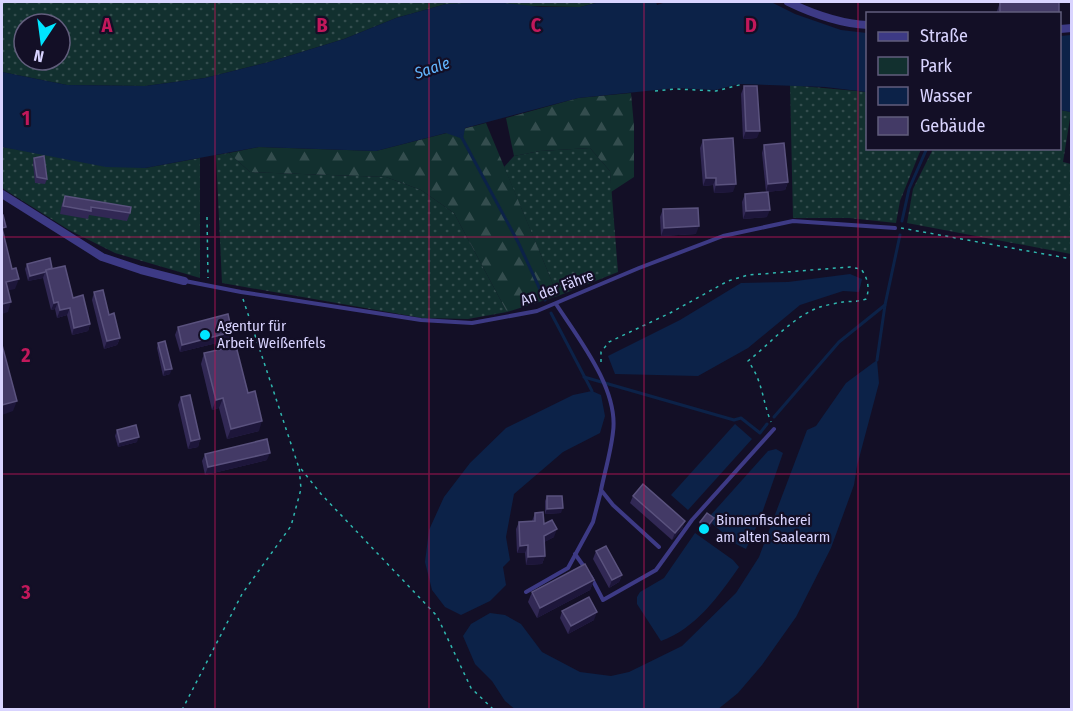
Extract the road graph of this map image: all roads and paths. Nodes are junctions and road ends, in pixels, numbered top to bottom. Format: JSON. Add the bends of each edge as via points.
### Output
{"nodes":[{"id":1,"x":788,"y":2,"type":"edge"},
{"id":2,"x":866,"y":26,"type":"edge"},
{"id":3,"x":743,"y":84,"type":"edge"},
{"id":4,"x":655,"y":91,"type":"dead end"},
{"id":5,"x":2,"y":194,"type":"edge"},
{"id":6,"x":207,"y":217,"type":"dead end"},
{"id":7,"x":895,"y":228,"type":"dead end"},
{"id":8,"x":907,"y":229,"type":"dead end"},
{"id":9,"x":1071,"y":259,"type":"edge"},
{"id":10,"x":184,"y":280,"type":"joint"},
{"id":11,"x":208,"y":285,"type":"junction"},
{"id":12,"x":241,"y":292,"type":"junction"},
{"id":13,"x":556,"y":304,"type":"junction"},
{"id":14,"x":601,"y":377,"type":"junction"},
{"id":15,"x":774,"y":429,"type":"joint"},
{"id":16,"x":298,"y":465,"type":"junction"},
{"id":17,"x":601,"y":490,"type":"junction"},
{"id":18,"x":659,"y":547,"type":"dead end"},
{"id":19,"x":575,"y":554,"type":"junction"},
{"id":20,"x":526,"y":592,"type":"dead end"},
{"id":21,"x":182,"y":710,"type":"edge"},
{"id":22,"x":494,"y":710,"type":"edge"}],
"edges":[{"from":1,"to":2,"type":"street","via":[[828,18]]},
{"from":3,"to":4,"type":"path","via":[[716,91]]},
{"from":5,"to":10,"type":"street","via":[[102,257]]},
{"from":6,"to":11,"type":"path"},
{"from":7,"to":13,"type":"lane","name":"An der Fähre","via":[[793,220],[723,236]]},
{"from":8,"to":9,"type":"path"},
{"from":10,"to":11,"type":"lane","name":"An der Fähre"},
{"from":11,"to":12,"type":"lane","name":"An der Fähre"},
{"from":12,"to":13,"type":"lane","name":"An der Fähre","via":[[421,321],[472,323]]},
{"from":12,"to":16,"type":"path"},
{"from":13,"to":14,"type":"lane"},
{"from":14,"to":15,"type":"path","via":[[601,352],[609,342],[729,281],[748,275],[861,269],[866,276],[866,299],[819,308],[795,321],[748,361],[756,371]]},
{"from":14,"to":17,"type":"lane","via":[[612,409],[614,430]]},
{"from":15,"to":19,"type":"lane","via":[[692,520],[656,570],[644,578],[603,600]]},
{"from":16,"to":21,"type":"path","via":[[301,489],[291,526],[242,594]]},
{"from":16,"to":22,"type":"path","via":[[437,616],[471,688]]},
{"from":17,"to":18,"type":"lane"},
{"from":17,"to":19,"type":"lane","via":[[593,522]]},
{"from":19,"to":20,"type":"lane","via":[[568,568]]}]}
